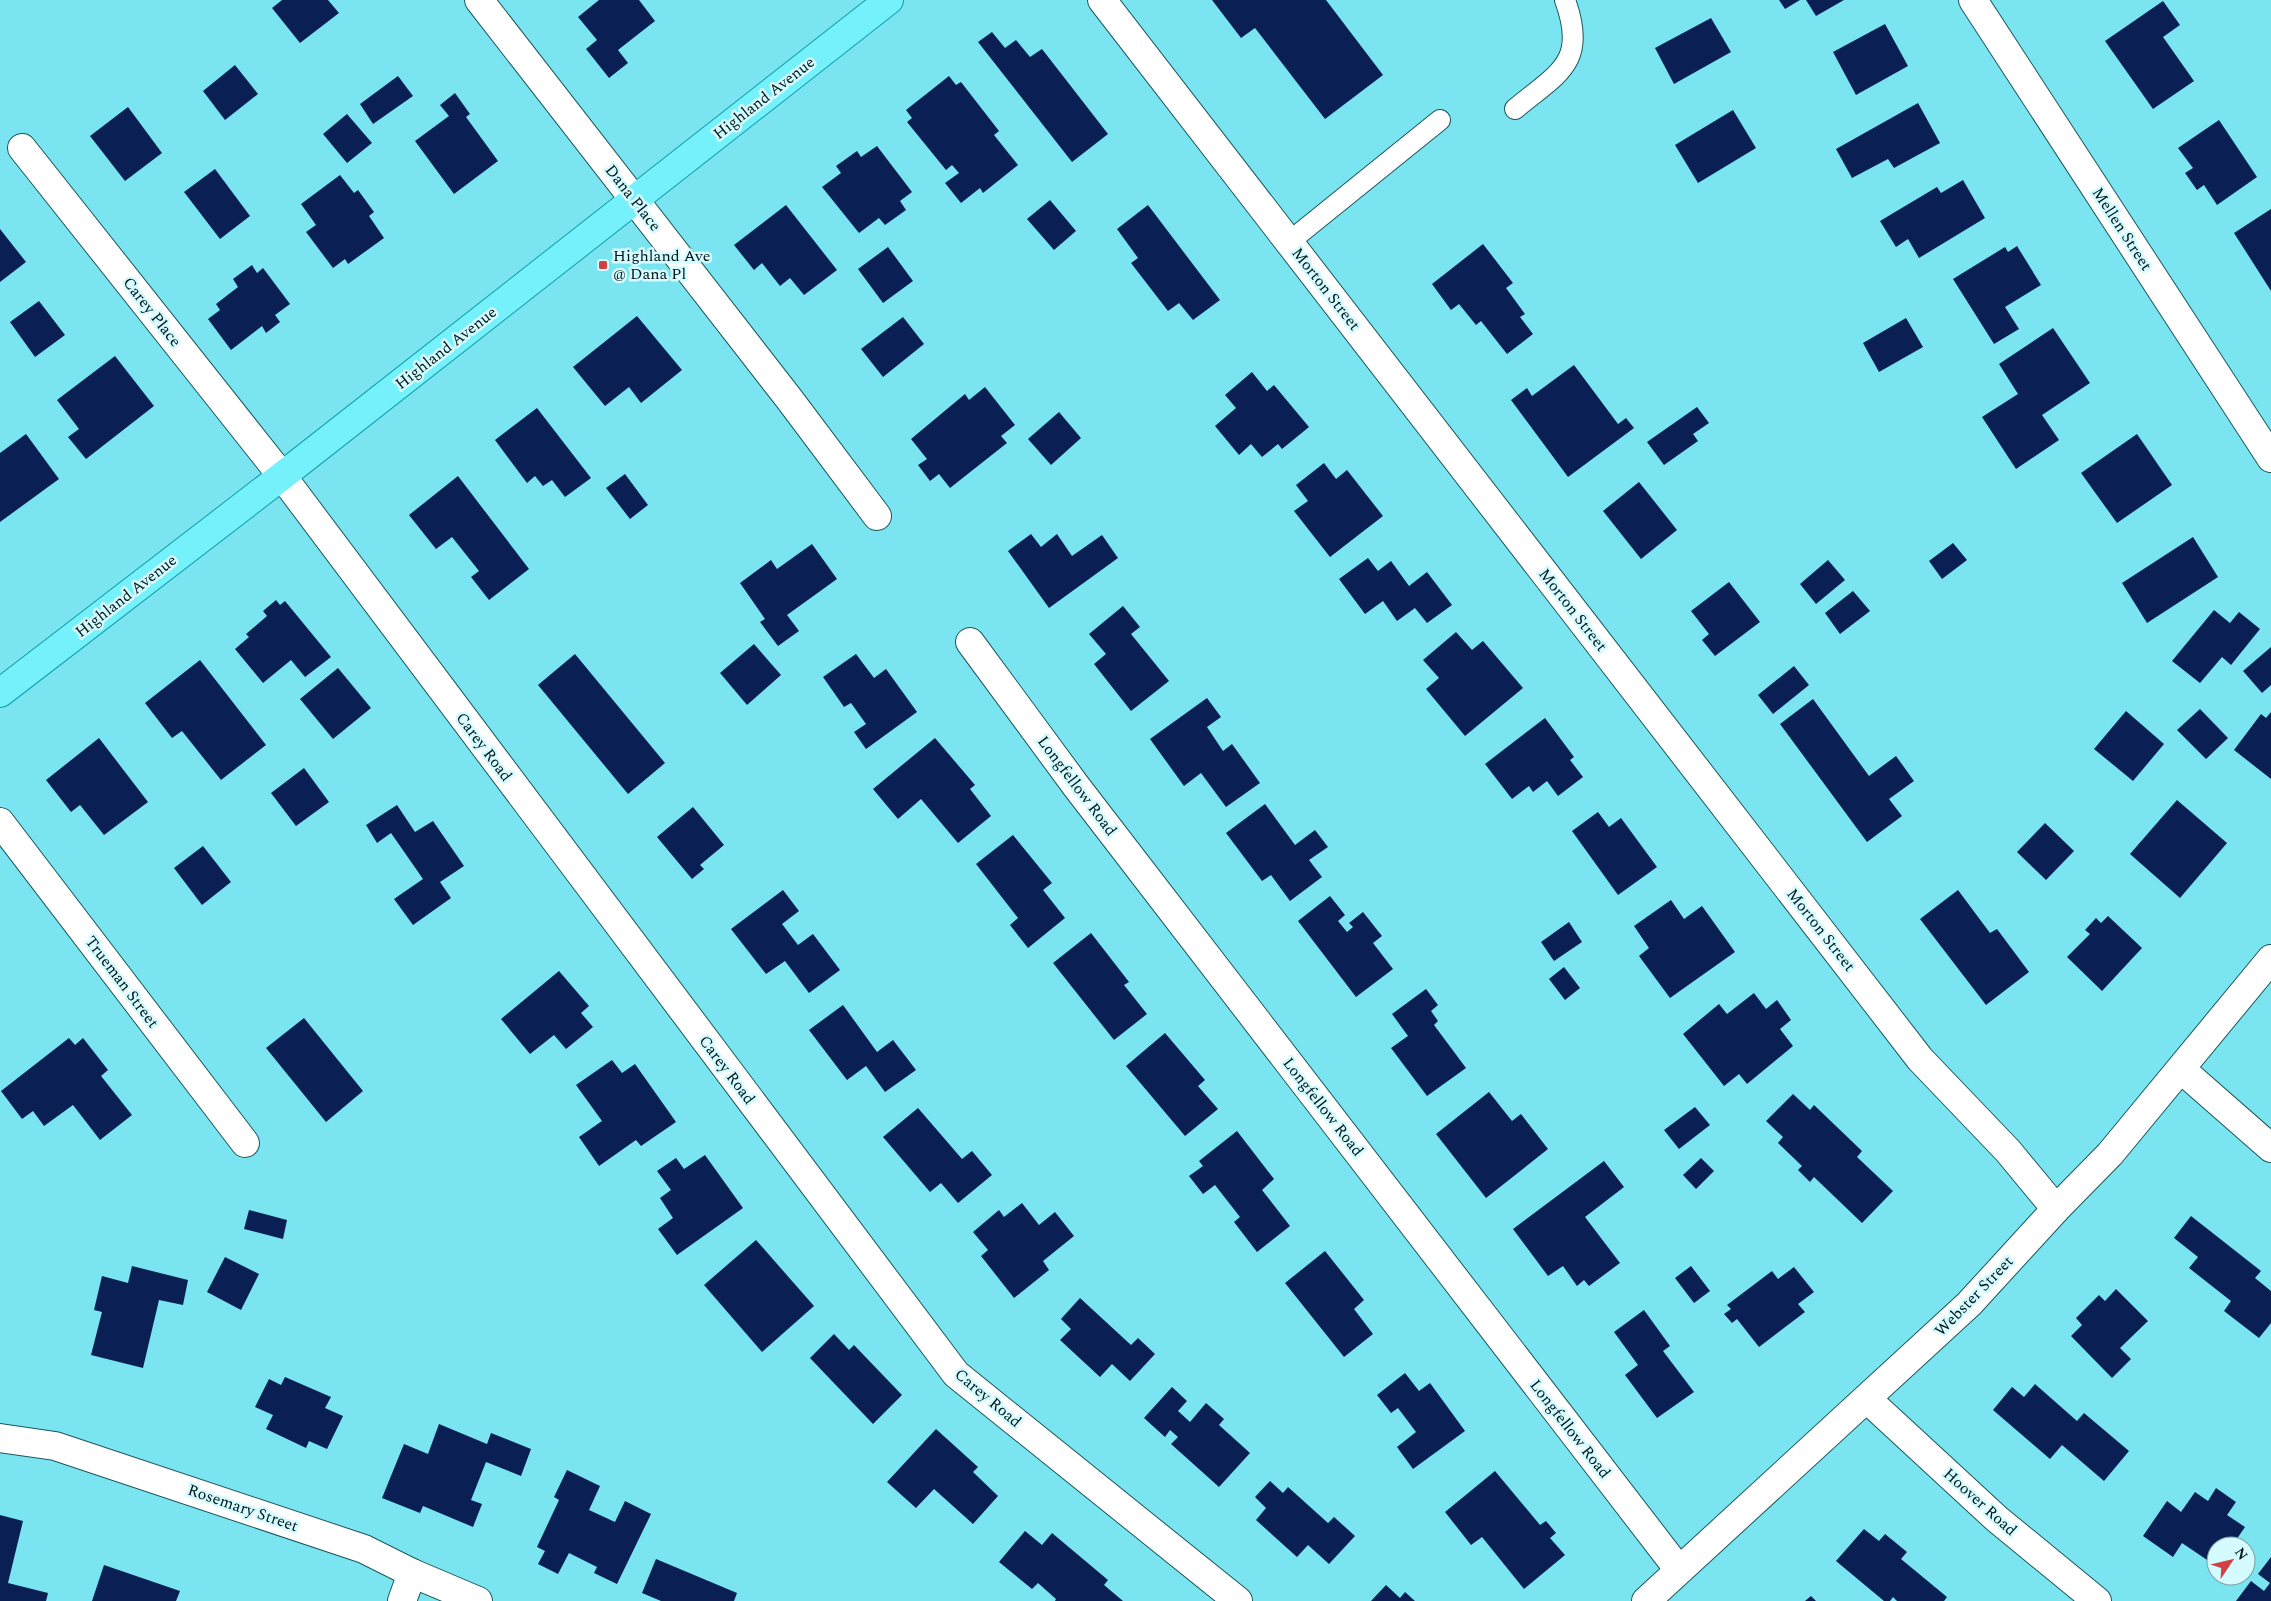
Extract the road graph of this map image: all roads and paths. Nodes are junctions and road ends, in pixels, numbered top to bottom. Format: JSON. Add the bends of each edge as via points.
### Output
{"nodes":[{"id":1,"x":478,"y":0,"type":"edge"},
{"id":2,"x":889,"y":0,"type":"edge"},
{"id":3,"x":1102,"y":0,"type":"edge"},
{"id":4,"x":1565,"y":0,"type":"edge"},
{"id":5,"x":1974,"y":0,"type":"edge"},
{"id":6,"x":1515,"y":109,"type":"dead end"},
{"id":7,"x":1440,"y":120,"type":"dead end"},
{"id":8,"x":22,"y":148,"type":"dead end"},
{"id":9,"x":635,"y":200,"type":"junction"},
{"id":10,"x":1289,"y":242,"type":"junction"},
{"id":11,"x":2271,"y":458,"type":"edge"},
{"id":12,"x":282,"y":476,"type":"junction"},
{"id":13,"x":877,"y":516,"type":"dead end"},
{"id":14,"x":970,"y":642,"type":"dead end"},
{"id":15,"x":0,"y":693,"type":"edge"},
{"id":16,"x":0,"y":822,"type":"edge"},
{"id":17,"x":2271,"y":960,"type":"edge"},
{"id":18,"x":2182,"y":1070,"type":"junction"},
{"id":19,"x":245,"y":1143,"type":"dead end"},
{"id":20,"x":2271,"y":1148,"type":"edge"},
{"id":21,"x":2056,"y":1209,"type":"junction"},
{"id":22,"x":1867,"y":1399,"type":"junction"},
{"id":23,"x":0,"y":1438,"type":"edge"},
{"id":24,"x":1679,"y":1570,"type":"junction"},
{"id":25,"x":412,"y":1573,"type":"junction"},
{"id":26,"x":402,"y":1601,"type":"edge"},
{"id":27,"x":478,"y":1601,"type":"edge"},
{"id":28,"x":1238,"y":1601,"type":"edge"},
{"id":29,"x":1646,"y":1601,"type":"edge"},
{"id":30,"x":2097,"y":1601,"type":"edge"}],
"edges":[{"from":1,"to":9,"type":"street","name":"Dana Place"},
{"from":2,"to":9,"type":"main road","name":"Highland Avenue"},
{"from":3,"to":10,"type":"street","name":"Morton Street"},
{"from":4,"to":6,"type":"lane","via":[[1573,24],[1571,57],[1560,71]]},
{"from":5,"to":11,"type":"street","name":"Mellen Street"},
{"from":7,"to":10,"type":"lane"},
{"from":8,"to":12,"type":"street","name":"Carey Place"},
{"from":9,"to":12,"type":"main road","name":"Highland Avenue"},
{"from":9,"to":13,"type":"street","name":"Dana Place"},
{"from":10,"to":21,"type":"street","name":"Morton Street","via":[[1920,1059],[2008,1151]]},
{"from":12,"to":15,"type":"main road","name":"Highland Avenue"},
{"from":12,"to":28,"type":"street","name":"Carey Road","via":[[956,1374]]},
{"from":14,"to":24,"type":"street","name":"Longfellow Road","via":[[1076,786]]},
{"from":16,"to":19,"type":"street","name":"Trueman Street"},
{"from":17,"to":18,"type":"street","name":"Webster Street"},
{"from":18,"to":20,"type":"street"},
{"from":18,"to":21,"type":"street","name":"Webster Street","via":[[2110,1154]]},
{"from":21,"to":22,"type":"street","name":"Webster Street","via":[[1969,1304]]},
{"from":22,"to":24,"type":"street","name":"Webster Street"},
{"from":22,"to":30,"type":"street","name":"Hoover Road","via":[[1997,1519]]},
{"from":23,"to":25,"type":"street","name":"Rosemary Street","via":[[55,1446],[364,1549]]},
{"from":24,"to":29,"type":"street","name":"Webster Street"},
{"from":25,"to":26,"type":"street"},
{"from":25,"to":27,"type":"street","name":"Rosemary Street"}]}
